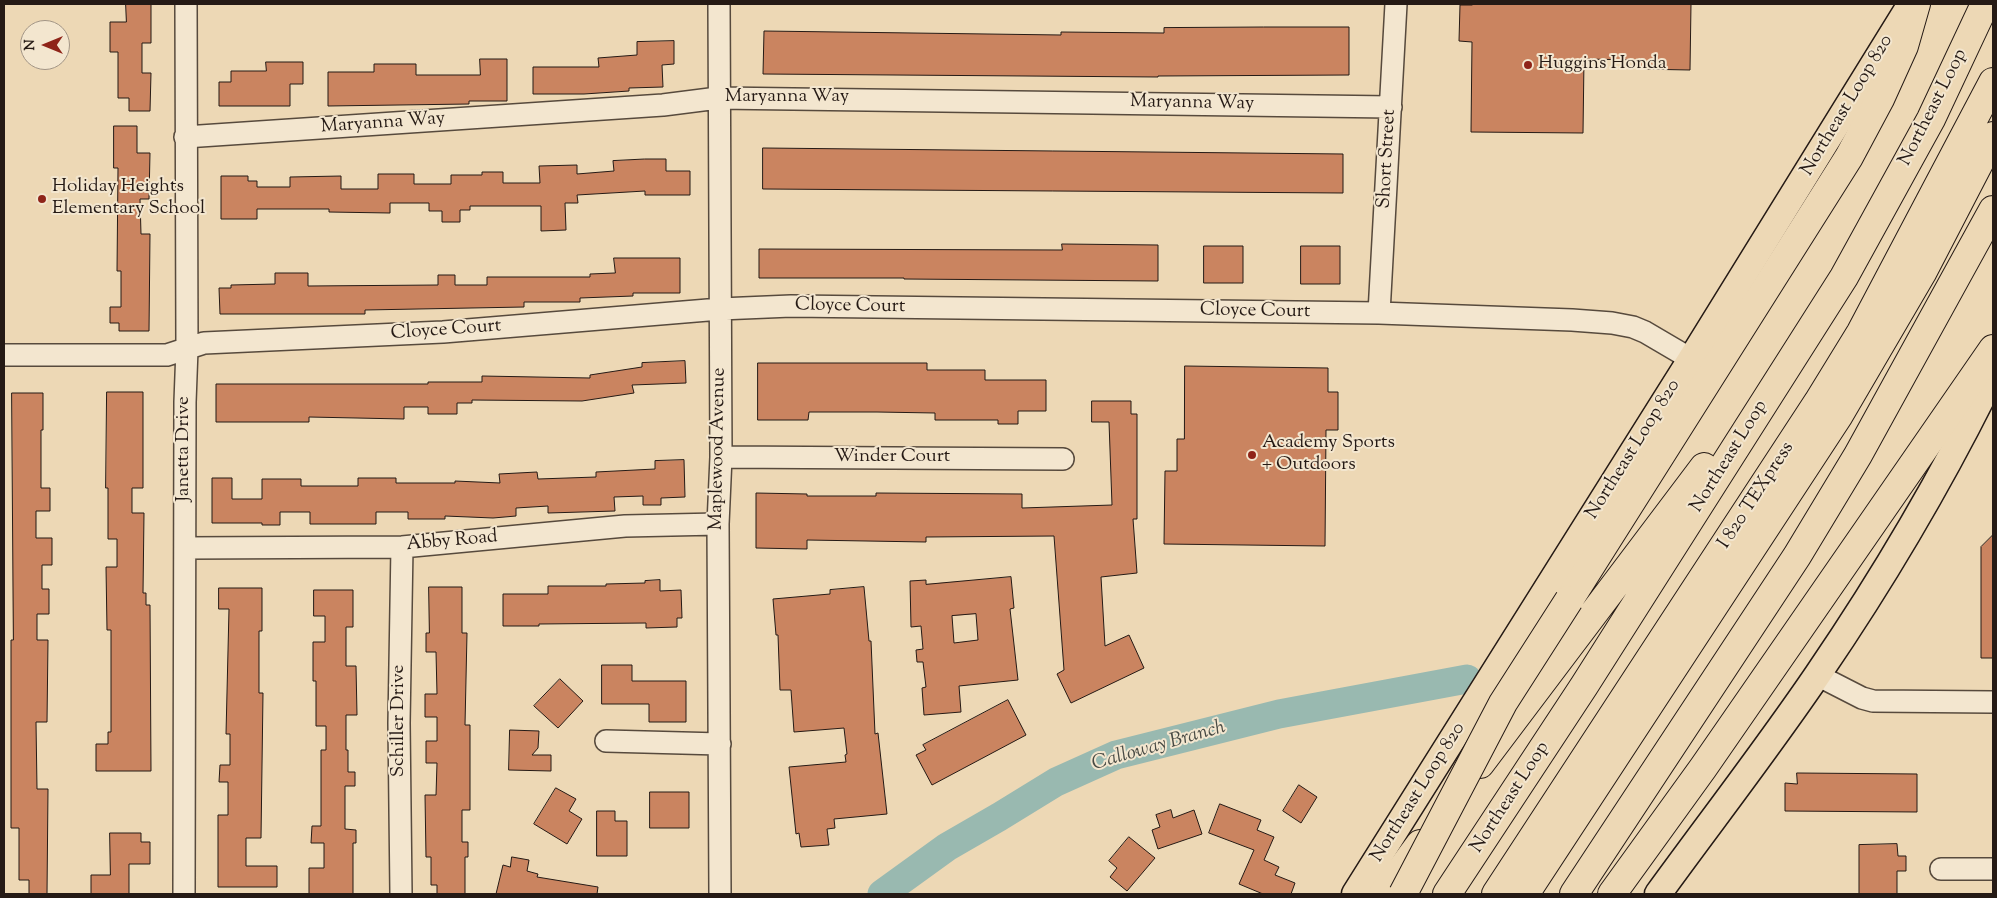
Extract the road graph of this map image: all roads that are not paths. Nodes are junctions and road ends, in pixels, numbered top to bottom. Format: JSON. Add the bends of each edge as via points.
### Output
{"nodes":[{"id":1,"x":186,"y":4,"type":"edge"},
{"id":2,"x":719,"y":4,"type":"edge"},
{"id":3,"x":1396,"y":4,"type":"edge"},
{"id":4,"x":1911,"y":4,"type":"edge"},
{"id":5,"x":1916,"y":4,"type":"edge"},
{"id":6,"x":1985,"y":4,"type":"edge"},
{"id":7,"x":1993,"y":82,"type":"edge"},
{"id":8,"x":718,"y":98,"type":"junction"},
{"id":9,"x":1391,"y":107,"type":"junction"},
{"id":10,"x":1931,"y":119,"type":"junction"},
{"id":11,"x":1993,"y":136,"type":"edge"},
{"id":12,"x":185,"y":137,"type":"junction"},
{"id":13,"x":1993,"y":210,"type":"edge"},
{"id":14,"x":720,"y":309,"type":"junction"},
{"id":15,"x":1379,"y":313,"type":"junction"},
{"id":16,"x":187,"y":349,"type":"junction"},
{"id":17,"x":1993,"y":349,"type":"edge"},
{"id":18,"x":4,"y":355,"type":"edge"},
{"id":19,"x":1691,"y":359,"type":"junction"},
{"id":20,"x":1993,"y":375,"type":"edge"},
{"id":21,"x":721,"y":457,"type":"junction"},
{"id":22,"x":1063,"y":459,"type":"dead end"},
{"id":23,"x":718,"y":524,"type":"junction"},
{"id":24,"x":402,"y":547,"type":"junction"},
{"id":25,"x":185,"y":548,"type":"junction"},
{"id":26,"x":1817,"y":675,"type":"junction"},
{"id":27,"x":1993,"y":702,"type":"edge"},
{"id":28,"x":606,"y":741,"type":"dead end"},
{"id":29,"x":720,"y":744,"type":"junction"},
{"id":30,"x":1941,"y":868,"type":"dead end"},
{"id":31,"x":1993,"y":869,"type":"edge"},
{"id":32,"x":184,"y":894,"type":"edge"},
{"id":33,"x":401,"y":894,"type":"edge"},
{"id":34,"x":720,"y":894,"type":"edge"},
{"id":35,"x":1355,"y":894,"type":"edge"},
{"id":36,"x":1383,"y":894,"type":"edge"},
{"id":37,"x":1403,"y":894,"type":"edge"},
{"id":38,"x":1447,"y":894,"type":"edge"},
{"id":39,"x":1496,"y":894,"type":"edge"},
{"id":40,"x":1525,"y":894,"type":"edge"},
{"id":41,"x":1574,"y":894,"type":"edge"},
{"id":42,"x":1612,"y":894,"type":"edge"},
{"id":43,"x":1658,"y":894,"type":"edge"}],
"edges":[{"from":1,"to":12,"type":"street","name":"Janetta Drive"},
{"from":2,"to":8,"type":"street","name":"Maplewood Avenue"},
{"from":3,"to":9,"type":"street","name":"Short Street"},
{"from":4,"to":19,"type":"main road","name":"Northeast Loop 820"},
{"from":5,"to":37,"type":"highway","bridge":true,"via":[[1904,46],[1849,157],[1503,703]]},
{"from":6,"to":10,"type":"highway","name":"Northeast Loop"},
{"from":7,"to":39,"type":"highway","name":"I 820 TEXpress","via":[[1861,332],[1823,395]]},
{"from":8,"to":9,"type":"street","name":"Maryanna Way"},
{"from":8,"to":12,"type":"street","name":"Maryanna Way","via":[[653,106]]},
{"from":8,"to":14,"type":"street","name":"Maplewood Avenue"},
{"from":9,"to":15,"type":"street","name":"Short Street"},
{"from":10,"to":36,"type":"highway","via":[[1908,139],[1734,428]]},
{"from":10,"to":38,"type":"highway","name":"Northeast Loop","via":[[1844,277],[1584,686]]},
{"from":11,"to":40,"type":"highway","name":"I 820 TEXpress","via":[[1922,273],[1839,415]]},
{"from":12,"to":16,"type":"street","name":"Janetta Drive"},
{"from":13,"to":41,"type":"highway","via":[[1858,455],[1797,556]]},
{"from":14,"to":15,"type":"street","name":"Cloyce Court","via":[[811,306]]},
{"from":14,"to":16,"type":"street","name":"Cloyce Court","via":[[443,332],[204,342]]},
{"from":14,"to":21,"type":"street","name":"Maplewood Avenue"},
{"from":15,"to":19,"type":"street","name":"Cloyce Court","via":[[1612,323],[1645,332]]},
{"from":16,"to":18,"type":"street","name":"Cloyce Court","via":[[168,356]]},
{"from":16,"to":25,"type":"street","name":"Janetta Drive"},
{"from":17,"to":42,"type":"highway"},
{"from":19,"to":35,"type":"main road","name":"Northeast Loop 820","via":[[1542,601]]},
{"from":20,"to":26,"type":"main road","via":[[1956,448],[1891,561]]},
{"from":21,"to":22,"type":"street","name":"Winder Court"},
{"from":21,"to":23,"type":"street","name":"Maplewood Avenue"},
{"from":23,"to":24,"type":"street","name":"Abby Road","via":[[625,526]]},
{"from":23,"to":29,"type":"street","name":"Maplewood Avenue"},
{"from":24,"to":25,"type":"street","name":"Abby Road"},
{"from":24,"to":33,"type":"street","name":"Schiller Drive"},
{"from":25,"to":32,"type":"street","name":"Janetta Drive"},
{"from":26,"to":27,"type":"street","via":[[1873,701]]},
{"from":26,"to":43,"type":"main road"},
{"from":28,"to":29,"type":"street"},
{"from":29,"to":34,"type":"street","name":"Maplewood Avenue"},
{"from":30,"to":31,"type":"street"}]}
